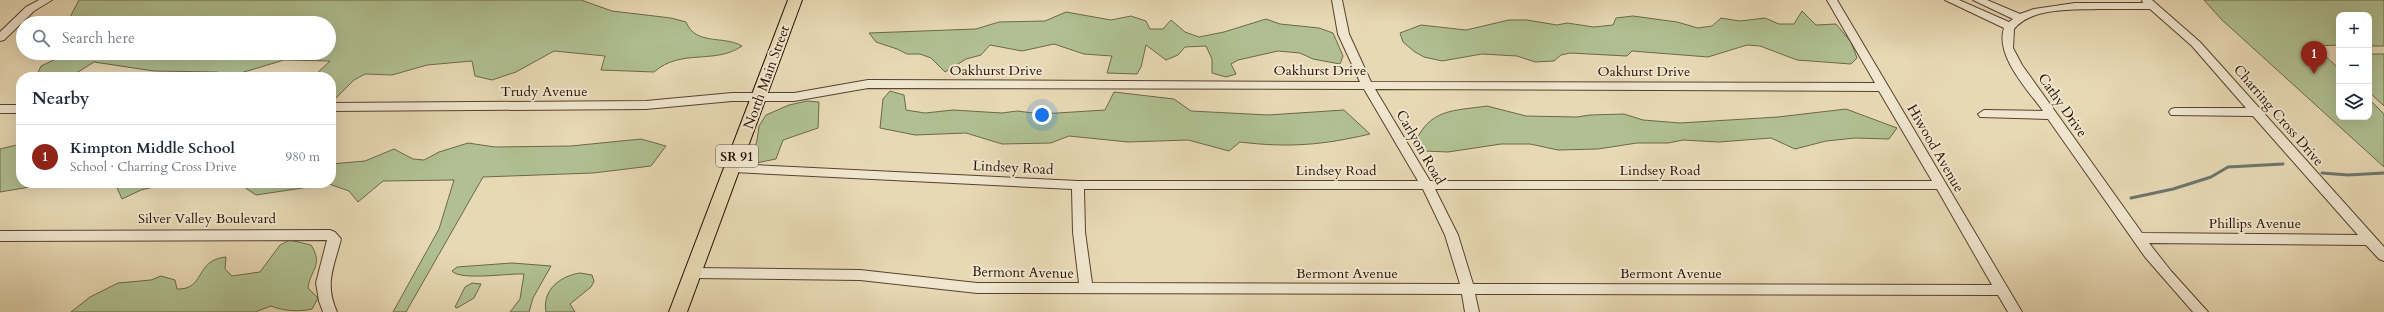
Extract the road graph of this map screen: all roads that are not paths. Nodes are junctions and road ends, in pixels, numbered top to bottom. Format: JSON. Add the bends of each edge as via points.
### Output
{"nodes":[{"id":1,"x":48,"y":0,"type":"edge"},
{"id":2,"x":795,"y":0,"type":"edge"},
{"id":3,"x":1336,"y":0,"type":"edge"},
{"id":4,"x":1832,"y":0,"type":"edge"},
{"id":5,"x":1950,"y":0,"type":"edge"},
{"id":6,"x":1978,"y":0,"type":"edge"},
{"id":7,"x":2149,"y":3,"type":"edge"},
{"id":8,"x":23,"y":16,"type":"edge"},
{"id":9,"x":2018,"y":17,"type":"junction"},
{"id":10,"x":16,"y":23,"type":"edge"},
{"id":11,"x":2010,"y":27,"type":"junction"},
{"id":12,"x":0,"y":38,"type":"edge"},
{"id":13,"x":1366,"y":85,"type":"junction"},
{"id":14,"x":1883,"y":87,"type":"junction"},
{"id":15,"x":758,"y":97,"type":"junction"},
{"id":16,"x":336,"y":107,"type":"edge"},
{"id":17,"x":0,"y":109,"type":"edge"},
{"id":18,"x":16,"y":109,"type":"edge"},
{"id":19,"x":2175,"y":112,"type":"dead end"},
{"id":20,"x":2256,"y":112,"type":"junction"},
{"id":21,"x":1984,"y":114,"type":"dead end"},
{"id":22,"x":2051,"y":115,"type":"junction"},
{"id":23,"x":733,"y":168,"type":"junction"},
{"id":24,"x":1426,"y":184,"type":"junction"},
{"id":25,"x":1940,"y":184,"type":"junction"},
{"id":26,"x":1078,"y":185,"type":"junction"},
{"id":27,"x":0,"y":236,"type":"edge"},
{"id":28,"x":2140,"y":238,"type":"junction"},
{"id":29,"x":2370,"y":240,"type":"junction"},
{"id":30,"x":2384,"y":256,"type":"edge"},
{"id":31,"x":693,"y":274,"type":"junction"},
{"id":32,"x":1086,"y":289,"type":"junction"},
{"id":33,"x":1468,"y":290,"type":"junction"},
{"id":34,"x":2001,"y":290,"type":"junction"},
{"id":35,"x":330,"y":312,"type":"edge"},
{"id":36,"x":678,"y":312,"type":"edge"},
{"id":37,"x":1472,"y":312,"type":"edge"},
{"id":38,"x":2015,"y":312,"type":"edge"},
{"id":39,"x":2201,"y":312,"type":"edge"}],
"edges":[{"from":1,"to":8,"type":"street","via":[[30,9]]},
{"from":2,"to":15,"type":"main road","name":"North Main Street","number":"SR 91"},
{"from":3,"to":13,"type":"street","name":"Carlyon Road","via":[[1343,36]]},
{"from":4,"to":14,"type":"street","name":"Hiwood Avenue"},
{"from":5,"to":11,"type":"street"},
{"from":6,"to":9,"type":"street"},
{"from":7,"to":9,"type":"street","via":[[2058,6]]},
{"from":7,"to":20,"type":"street","name":"Charring Cross Drive","via":[[2196,44]]},
{"from":9,"to":11,"type":"street"},
{"from":10,"to":12,"type":"street"},
{"from":11,"to":22,"type":"street","name":"Cathy Drive","via":[[2007,41],[2012,58]]},
{"from":13,"to":14,"type":"street","name":"Oakhurst Drive"},
{"from":13,"to":15,"type":"street","name":"Oakhurst Drive","via":[[868,84],[794,97]]},
{"from":13,"to":24,"type":"street","name":"Carlyon Road"},
{"from":14,"to":25,"type":"street","name":"Hiwood Avenue"},
{"from":15,"to":16,"type":"street","name":"Trudy Avenue","via":[[627,105]]},
{"from":15,"to":23,"type":"main road","name":"North Main Street","number":"SR 91"},
{"from":17,"to":18,"type":"street"},
{"from":19,"to":20,"type":"street"},
{"from":20,"to":29,"type":"street","name":"Charring Cross Drive"},
{"from":21,"to":22,"type":"street"},
{"from":22,"to":28,"type":"street","name":"Cathy Drive"},
{"from":23,"to":26,"type":"street","name":"Lindsey Road"},
{"from":23,"to":31,"type":"main road","name":"North Main Street","number":"SR 91"},
{"from":24,"to":25,"type":"street","name":"Lindsey Road"},
{"from":24,"to":26,"type":"street","name":"Lindsey Road"},
{"from":24,"to":33,"type":"street","name":"Carlyon Road","via":[[1450,231]]},
{"from":25,"to":34,"type":"street","name":"Hiwood Avenue"},
{"from":26,"to":32,"type":"street"},
{"from":27,"to":35,"type":"street","name":"Silver Valley Boulevard","via":[[330,235],[336,239],[323,277],[323,293]]},
{"from":28,"to":29,"type":"street","name":"Phillips Avenue"},
{"from":28,"to":39,"type":"street","name":"Cathy Drive","via":[[2165,274]]},
{"from":29,"to":30,"type":"street","name":"Charring Cross Drive"},
{"from":31,"to":32,"type":"street","name":"Bermont Avenue","via":[[816,273],[977,288]]},
{"from":31,"to":36,"type":"main road","name":"North Main Street","number":"SR 91"},
{"from":32,"to":33,"type":"street","name":"Bermont Avenue"},
{"from":33,"to":34,"type":"street","name":"Bermont Avenue"},
{"from":33,"to":37,"type":"street","name":"Carlyon Road"},
{"from":34,"to":38,"type":"street","name":"Hiwood Avenue"}]}
